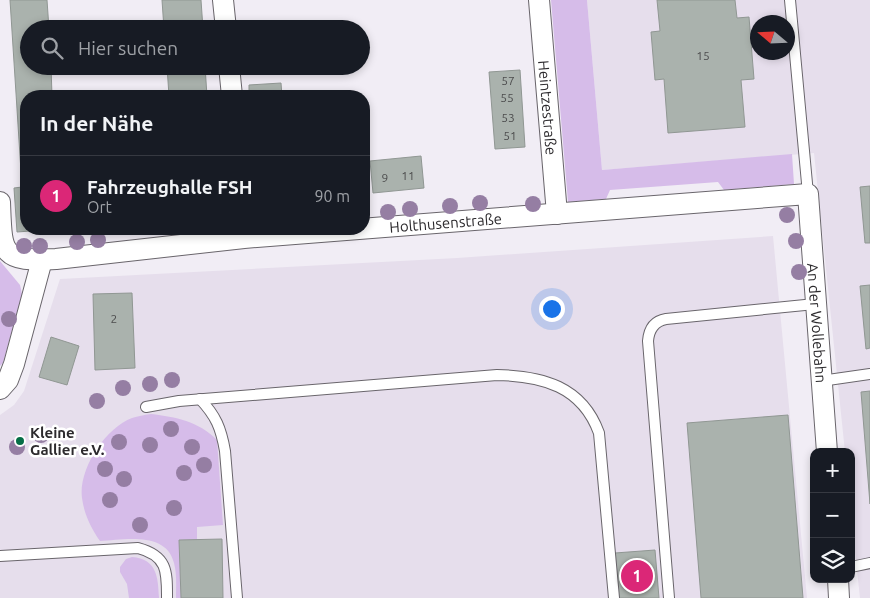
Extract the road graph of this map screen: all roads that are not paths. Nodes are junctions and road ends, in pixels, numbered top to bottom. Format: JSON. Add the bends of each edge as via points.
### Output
{"nodes":[{"id":1,"x":223,"y":0,"type":"edge"},
{"id":2,"x":539,"y":0,"type":"edge"},
{"id":3,"x":790,"y":0,"type":"edge"},
{"id":4,"x":225,"y":20,"type":"edge"},
{"id":5,"x":230,"y":75,"type":"edge"},
{"id":6,"x":231,"y":90,"type":"edge"},
{"id":7,"x":808,"y":194,"type":"junction"},
{"id":8,"x":0,"y":202,"type":"edge"},
{"id":9,"x":557,"y":214,"type":"junction"},
{"id":10,"x":370,"y":226,"type":"edge"},
{"id":11,"x":236,"y":235,"type":"edge"},
{"id":12,"x":42,"y":260,"type":"junction"},
{"id":13,"x":816,"y":304,"type":"junction"},
{"id":14,"x":870,"y":374,"type":"edge"},
{"id":15,"x":821,"y":381,"type":"junction"},
{"id":16,"x":0,"y":389,"type":"edge"},
{"id":17,"x":200,"y":399,"type":"junction"},
{"id":18,"x":146,"y":407,"type":"dead end"},
{"id":19,"x":827,"y":448,"type":"edge"},
{"id":20,"x":0,"y":556,"type":"edge"},
{"id":21,"x":870,"y":563,"type":"edge"},
{"id":22,"x":855,"y":566,"type":"edge"},
{"id":23,"x":838,"y":583,"type":"edge"},
{"id":24,"x":167,"y":598,"type":"edge"},
{"id":25,"x":237,"y":598,"type":"edge"},
{"id":26,"x":614,"y":598,"type":"edge"},
{"id":27,"x":670,"y":598,"type":"edge"},
{"id":28,"x":839,"y":598,"type":"edge"}],
"edges":[{"from":1,"to":4,"type":"street"},
{"from":2,"to":9,"type":"street","name":"Heintzestraße"},
{"from":3,"to":7,"type":"lane"},
{"from":5,"to":6,"type":"street"},
{"from":7,"to":9,"type":"street","name":"Holthusenstraße"},
{"from":7,"to":13,"type":"street","name":"An der Wollebahn"},
{"from":8,"to":12,"type":"street","name":"Holthusenstraße","via":[[2,239],[6,249],[13,256]]},
{"from":9,"to":10,"type":"street","name":"Holthusenstraße"},
{"from":11,"to":12,"type":"street","name":"Holthusenstraße"},
{"from":12,"to":16,"type":"street","via":[[14,364],[8,380]]},
{"from":13,"to":15,"type":"street","name":"An der Wollebahn"},
{"from":13,"to":27,"type":"lane","via":[[666,319],[650,329],[648,341]]},
{"from":14,"to":15,"type":"lane"},
{"from":15,"to":19,"type":"street","name":"An der Wollebahn"},
{"from":17,"to":18,"type":"lane"},
{"from":17,"to":25,"type":"lane","via":[[220,427],[226,451]]},
{"from":17,"to":26,"type":"lane","via":[[497,375],[555,385],[577,398],[599,433]]},
{"from":20,"to":24,"type":"lane","via":[[146,550],[164,566]]},
{"from":21,"to":22,"type":"lane"},
{"from":23,"to":28,"type":"street"}]}
